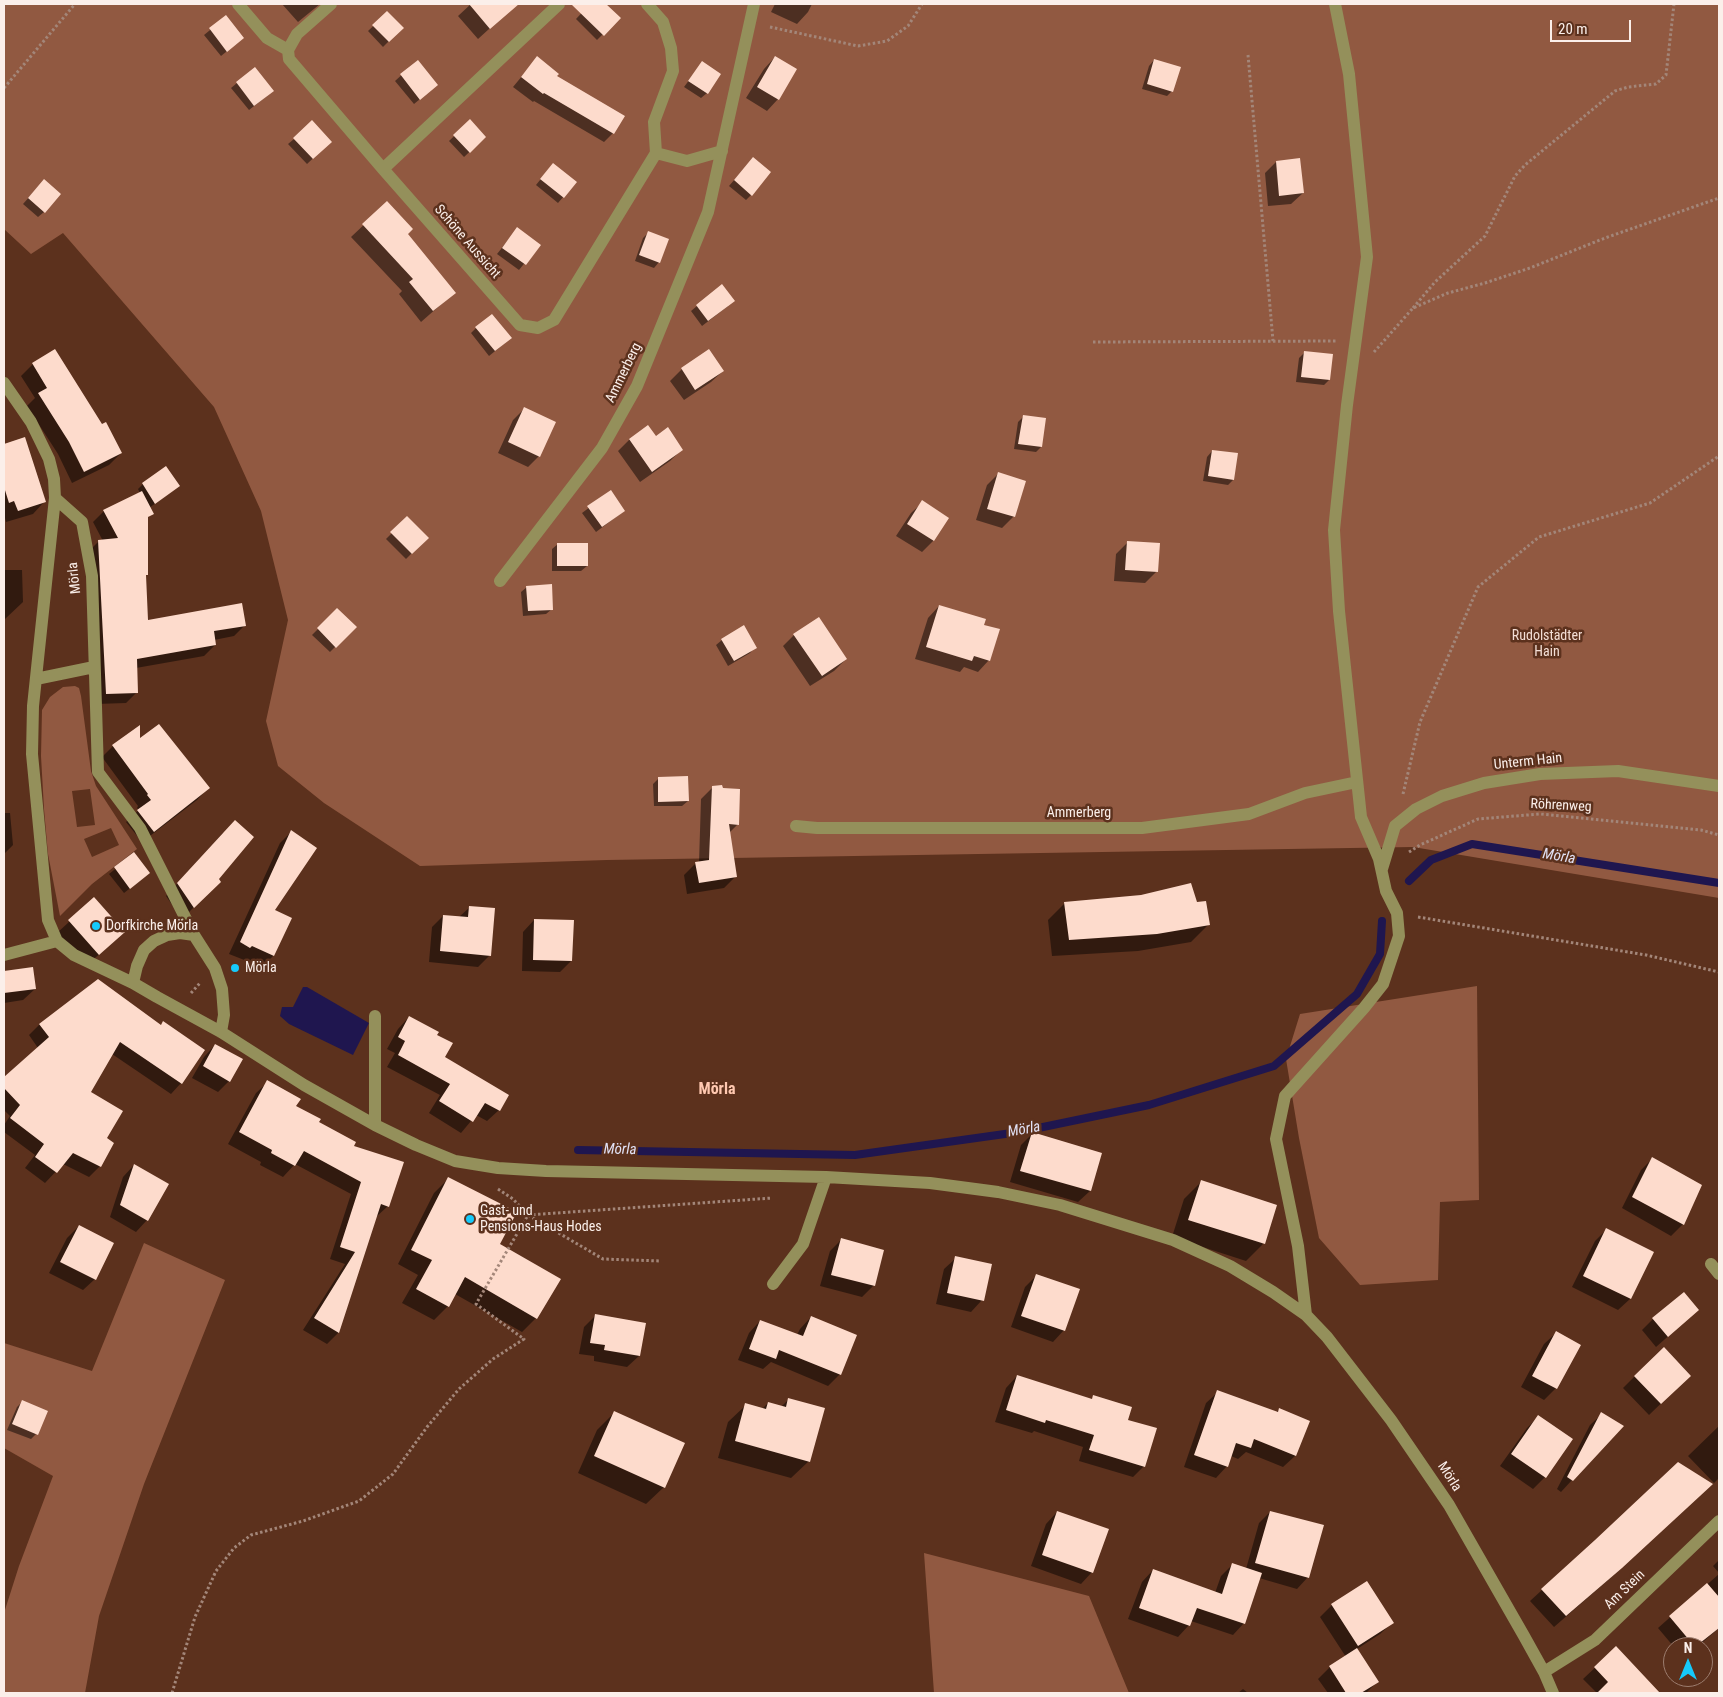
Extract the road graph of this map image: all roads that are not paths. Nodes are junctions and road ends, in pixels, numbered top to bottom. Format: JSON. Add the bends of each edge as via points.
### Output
{"nodes":[{"id":1,"x":238,"y":4,"type":"edge"},
{"id":2,"x":331,"y":4,"type":"edge"},
{"id":3,"x":559,"y":4,"type":"edge"},
{"id":4,"x":647,"y":4,"type":"edge"},
{"id":5,"x":754,"y":4,"type":"edge"},
{"id":6,"x":1335,"y":4,"type":"edge"},
{"id":7,"x":288,"y":50,"type":"junction"},
{"id":8,"x":722,"y":151,"type":"junction"},
{"id":9,"x":656,"y":153,"type":"junction"},
{"id":10,"x":383,"y":169,"type":"junction"},
{"id":11,"x":4,"y":382,"type":"edge"},
{"id":12,"x":56,"y":498,"type":"junction"},
{"id":13,"x":500,"y":581,"type":"dead end"},
{"id":14,"x":94,"y":667,"type":"junction"},
{"id":15,"x":36,"y":679,"type":"junction"},
{"id":16,"x":1357,"y":782,"type":"junction"},
{"id":17,"x":1719,"y":786,"type":"edge"},
{"id":18,"x":796,"y":826,"type":"dead end"},
{"id":19,"x":1382,"y":869,"type":"junction"},
{"id":20,"x":194,"y":935,"type":"junction"},
{"id":21,"x":57,"y":941,"type":"junction"},
{"id":22,"x":4,"y":955,"type":"edge"},
{"id":23,"x":134,"y":983,"type":"junction"},
{"id":24,"x":375,"y":1016,"type":"dead end"},
{"id":25,"x":221,"y":1032,"type":"junction"},
{"id":26,"x":375,"y":1125,"type":"junction"},
{"id":27,"x":826,"y":1177,"type":"junction"},
{"id":28,"x":773,"y":1284,"type":"dead end"},
{"id":29,"x":1306,"y":1316,"type":"junction"},
{"id":30,"x":1719,"y":1521,"type":"edge"},
{"id":31,"x":1544,"y":1672,"type":"junction"},
{"id":32,"x":1553,"y":1693,"type":"edge"}],
"edges":[{"from":1,"to":7,"type":"street","via":[[267,38]]},
{"from":2,"to":7,"type":"street","via":[[297,34]]},
{"from":3,"to":10,"type":"street"},
{"from":4,"to":9,"type":"street","via":[[663,22],[671,48],[673,71],[654,122]]},
{"from":5,"to":8,"type":"street"},
{"from":6,"to":16,"type":"street","via":[[1349,74],[1367,257],[1334,530]]},
{"from":7,"to":10,"type":"street","name":"Schöne Aussicht","via":[[289,59]]},
{"from":8,"to":9,"type":"street","via":[[688,161]]},
{"from":8,"to":13,"type":"street","name":"Ammerberg","via":[[708,212],[637,386],[602,448]]},
{"from":9,"to":10,"type":"street","name":"Schöne Aussicht","via":[[554,320],[538,328],[520,325]]},
{"from":11,"to":12,"type":"street","name":"Mörla","via":[[31,422],[49,459]]},
{"from":12,"to":14,"type":"street","name":"Mörla","via":[[82,522],[92,576]]},
{"from":12,"to":15,"type":"street","name":"Mörla"},
{"from":14,"to":15,"type":"street"},
{"from":14,"to":20,"type":"street","name":"Mörla","via":[[98,772],[140,828]]},
{"from":15,"to":21,"type":"street","name":"Mörla","via":[[32,754],[48,920]]},
{"from":16,"to":18,"type":"street","name":"Ammerberg","via":[[1305,793],[1249,814],[1142,828]]},
{"from":16,"to":19,"type":"street","via":[[1361,817]]},
{"from":17,"to":19,"type":"street","name":"Unterm Hain","via":[[1618,772],[1540,774],[1484,783],[1442,796],[1416,809],[1395,826]]},
{"from":19,"to":29,"type":"street","via":[[1386,891],[1397,913],[1399,936],[1383,984],[1285,1096],[1276,1139],[1298,1246]]},
{"from":20,"to":23,"type":"street","via":[[180,933],[154,941],[144,950]]},
{"from":20,"to":25,"type":"street","name":"Mörla","via":[[215,968],[222,989],[224,1014]]},
{"from":21,"to":22,"type":"street"},
{"from":21,"to":23,"type":"street","name":"Mörla","via":[[74,955]]},
{"from":23,"to":25,"type":"street","name":"Mörla"},
{"from":24,"to":26,"type":"street"},
{"from":25,"to":26,"type":"street","name":"Mörla"},
{"from":26,"to":27,"type":"street","name":"Mörla","via":[[455,1161],[498,1168]]},
{"from":27,"to":28,"type":"street","via":[[803,1244]]},
{"from":27,"to":29,"type":"street","name":"Mörla","via":[[930,1183],[1060,1205],[1173,1240],[1222,1262]]},
{"from":29,"to":31,"type":"street","name":"Mörla","via":[[1327,1338],[1426,1469]]},
{"from":30,"to":31,"type":"street","name":"Am Stein","via":[[1594,1640]]},
{"from":31,"to":32,"type":"street","name":"Mörla"}]}
